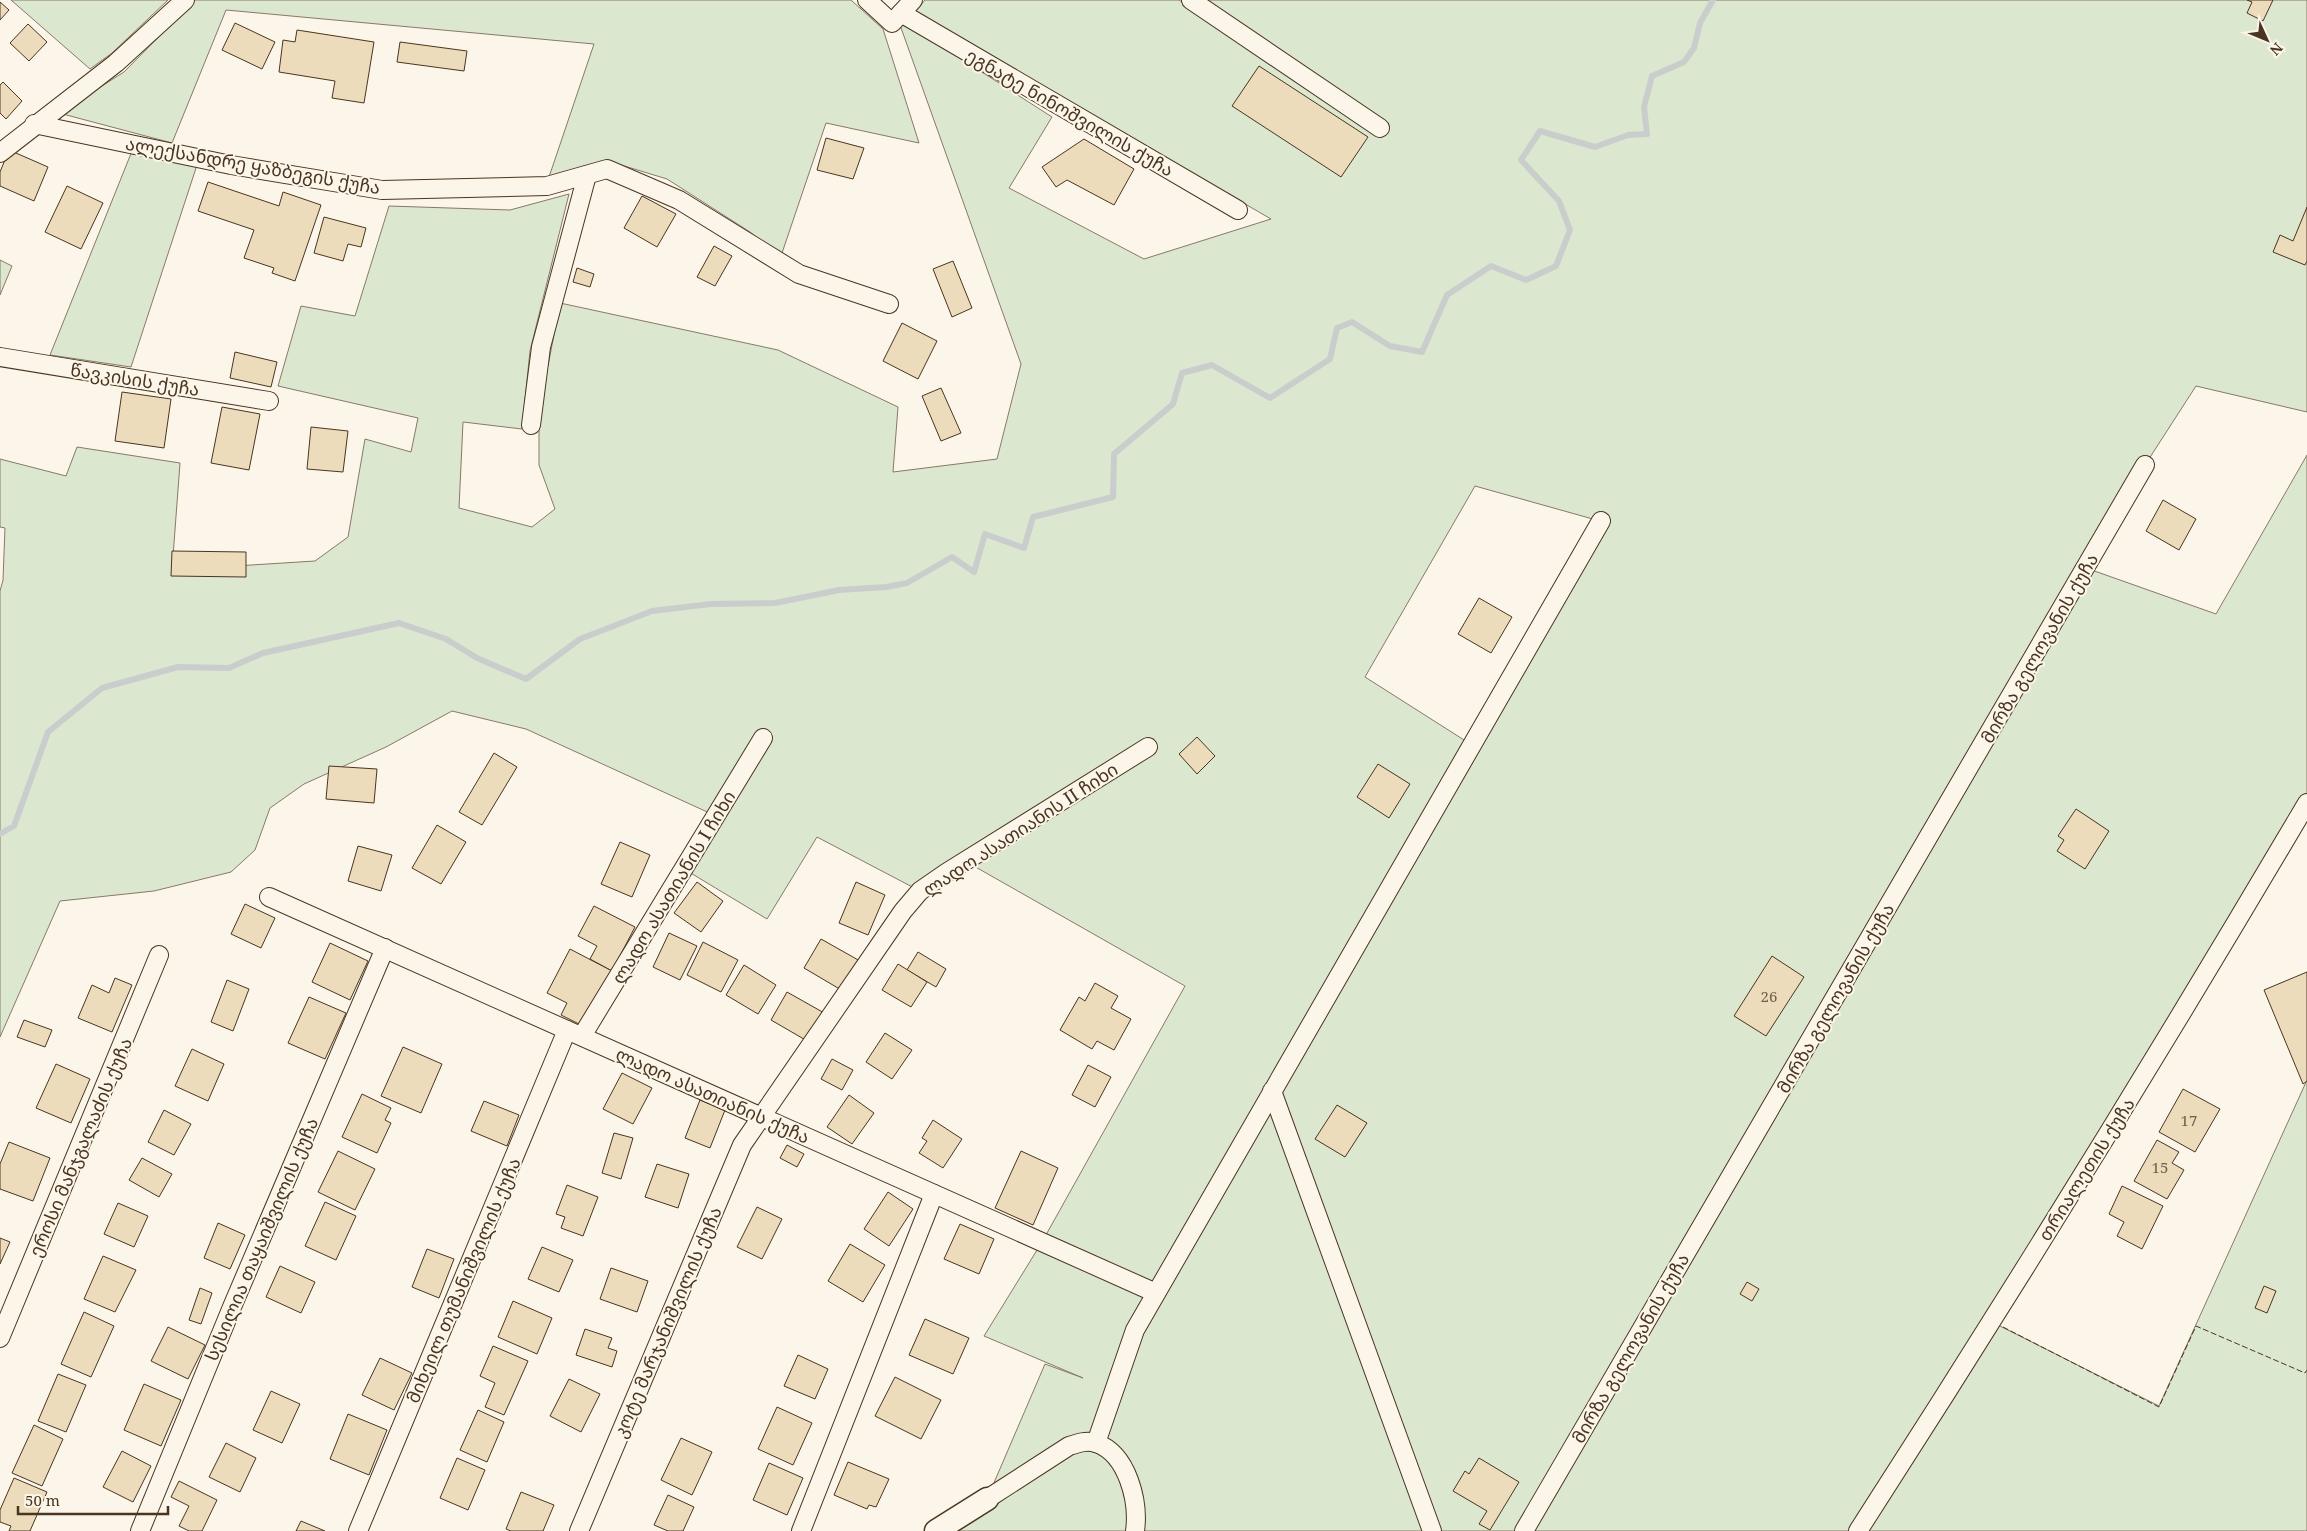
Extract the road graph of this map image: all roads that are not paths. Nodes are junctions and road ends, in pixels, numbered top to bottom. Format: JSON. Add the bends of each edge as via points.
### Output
{"nodes":[{"id":1,"x":185,"y":0,"type":"edge"},
{"id":2,"x":866,"y":0,"type":"edge"},
{"id":3,"x":1190,"y":0,"type":"edge"},
{"id":4,"x":907,"y":6,"type":"edge"},
{"id":5,"x":34,"y":124,"type":"junction"},
{"id":6,"x":1380,"y":128,"type":"dead end"},
{"id":7,"x":0,"y":152,"type":"edge"},
{"id":8,"x":587,"y":175,"type":"junction"},
{"id":9,"x":1238,"y":210,"type":"dead end"},
{"id":10,"x":889,"y":304,"type":"dead end"},
{"id":11,"x":0,"y":357,"type":"edge"},
{"id":12,"x":269,"y":401,"type":"dead end"},
{"id":13,"x":531,"y":426,"type":"dead end"},
{"id":14,"x":2145,"y":465,"type":"dead end"},
{"id":15,"x":1601,"y":521,"type":"dead end"},
{"id":16,"x":763,"y":738,"type":"dead end"},
{"id":17,"x":1148,"y":747,"type":"dead end"},
{"id":18,"x":2307,"y":803,"type":"edge"},
{"id":19,"x":269,"y":897,"type":"dead end"},
{"id":20,"x":385,"y":948,"type":"junction"},
{"id":21,"x":159,"y":955,"type":"dead end"},
{"id":22,"x":574,"y":1033,"type":"junction"},
{"id":23,"x":1272,"y":1091,"type":"junction"},
{"id":24,"x":762,"y":1117,"type":"junction"},
{"id":25,"x":934,"y":1194,"type":"junction"},
{"id":26,"x":1156,"y":1293,"type":"junction"},
{"id":27,"x":0,"y":1338,"type":"edge"},
{"id":28,"x":1096,"y":1444,"type":"junction"},
{"id":29,"x":988,"y":1499,"type":"joint"},
{"id":30,"x":140,"y":1531,"type":"edge"},
{"id":31,"x":358,"y":1531,"type":"edge"},
{"id":32,"x":580,"y":1531,"type":"edge"},
{"id":33,"x":801,"y":1531,"type":"edge"},
{"id":34,"x":936,"y":1531,"type":"edge"},
{"id":35,"x":1135,"y":1531,"type":"edge"},
{"id":36,"x":1432,"y":1531,"type":"edge"},
{"id":37,"x":1524,"y":1531,"type":"edge"},
{"id":38,"x":1858,"y":1531,"type":"edge"}],
"edges":[{"from":1,"to":5,"type":"street","via":[[116,63]]},
{"from":2,"to":4,"type":"street","name":"ეგნატე ნინოშვილის ქუჩა","via":[[892,23]]},
{"from":3,"to":6,"type":"street"},
{"from":4,"to":9,"type":"street","name":"ეგნატე ნინოშვილის ქუჩა"},
{"from":5,"to":7,"type":"street"},
{"from":5,"to":8,"type":"street","name":"ალექსანდრე ყაზბეგის ქუჩა","via":[[231,165],[382,190],[547,186]]},
{"from":8,"to":10,"type":"street","name":"ალექსანდრე ყაზბეგის ქუჩა","via":[[607,169],[670,196],[799,274]]},
{"from":8,"to":13,"type":"street","via":[[541,347]]},
{"from":11,"to":12,"type":"street","name":"წავკისის ქუჩა"},
{"from":14,"to":37,"type":"street","name":"მირზა გელოვანის ქუჩა"},
{"from":15,"to":23,"type":"street"},
{"from":16,"to":22,"type":"street","name":"ლადო ასათიანის I ჩიხი"},
{"from":17,"to":24,"type":"street","name":"ლადო ასათიანის II ჩიხი","via":[[920,892],[902,912]]},
{"from":18,"to":38,"type":"street","name":"თრიალეთის ქუჩა","via":[[2194,994],[1992,1322]]},
{"from":19,"to":20,"type":"street","name":"ლადო ასათიანის ქუჩა"},
{"from":20,"to":22,"type":"street","name":"ლადო ასათიანის ქუჩა"},
{"from":20,"to":30,"type":"street","name":"სესილია თაყაიშვილის ქუჩა"},
{"from":21,"to":27,"type":"street","name":"ეროსი მანჯგალაძის ქუჩა"},
{"from":22,"to":24,"type":"street","name":"ლადო ასათიანის ქუჩა"},
{"from":22,"to":31,"type":"street","name":"მიხეილ თუმანიშვილის ქუჩა"},
{"from":23,"to":26,"type":"street"},
{"from":23,"to":36,"type":"street"},
{"from":24,"to":25,"type":"street","name":"ლადო ასათიანის ქუჩა"},
{"from":24,"to":32,"type":"street","name":"კოტე მარჯანიშვილის ქუჩა","via":[[742,1145]]},
{"from":25,"to":26,"type":"street","name":"ლადო ასათიანის ქუჩა"},
{"from":25,"to":33,"type":"street"},
{"from":26,"to":28,"type":"street","via":[[1135,1330]]},
{"from":28,"to":29,"type":"street","via":[[1083,1442],[1069,1446]]},
{"from":28,"to":35,"type":"street","via":[[1110,1452],[1131,1484]]},
{"from":29,"to":34,"type":"street"}]}
